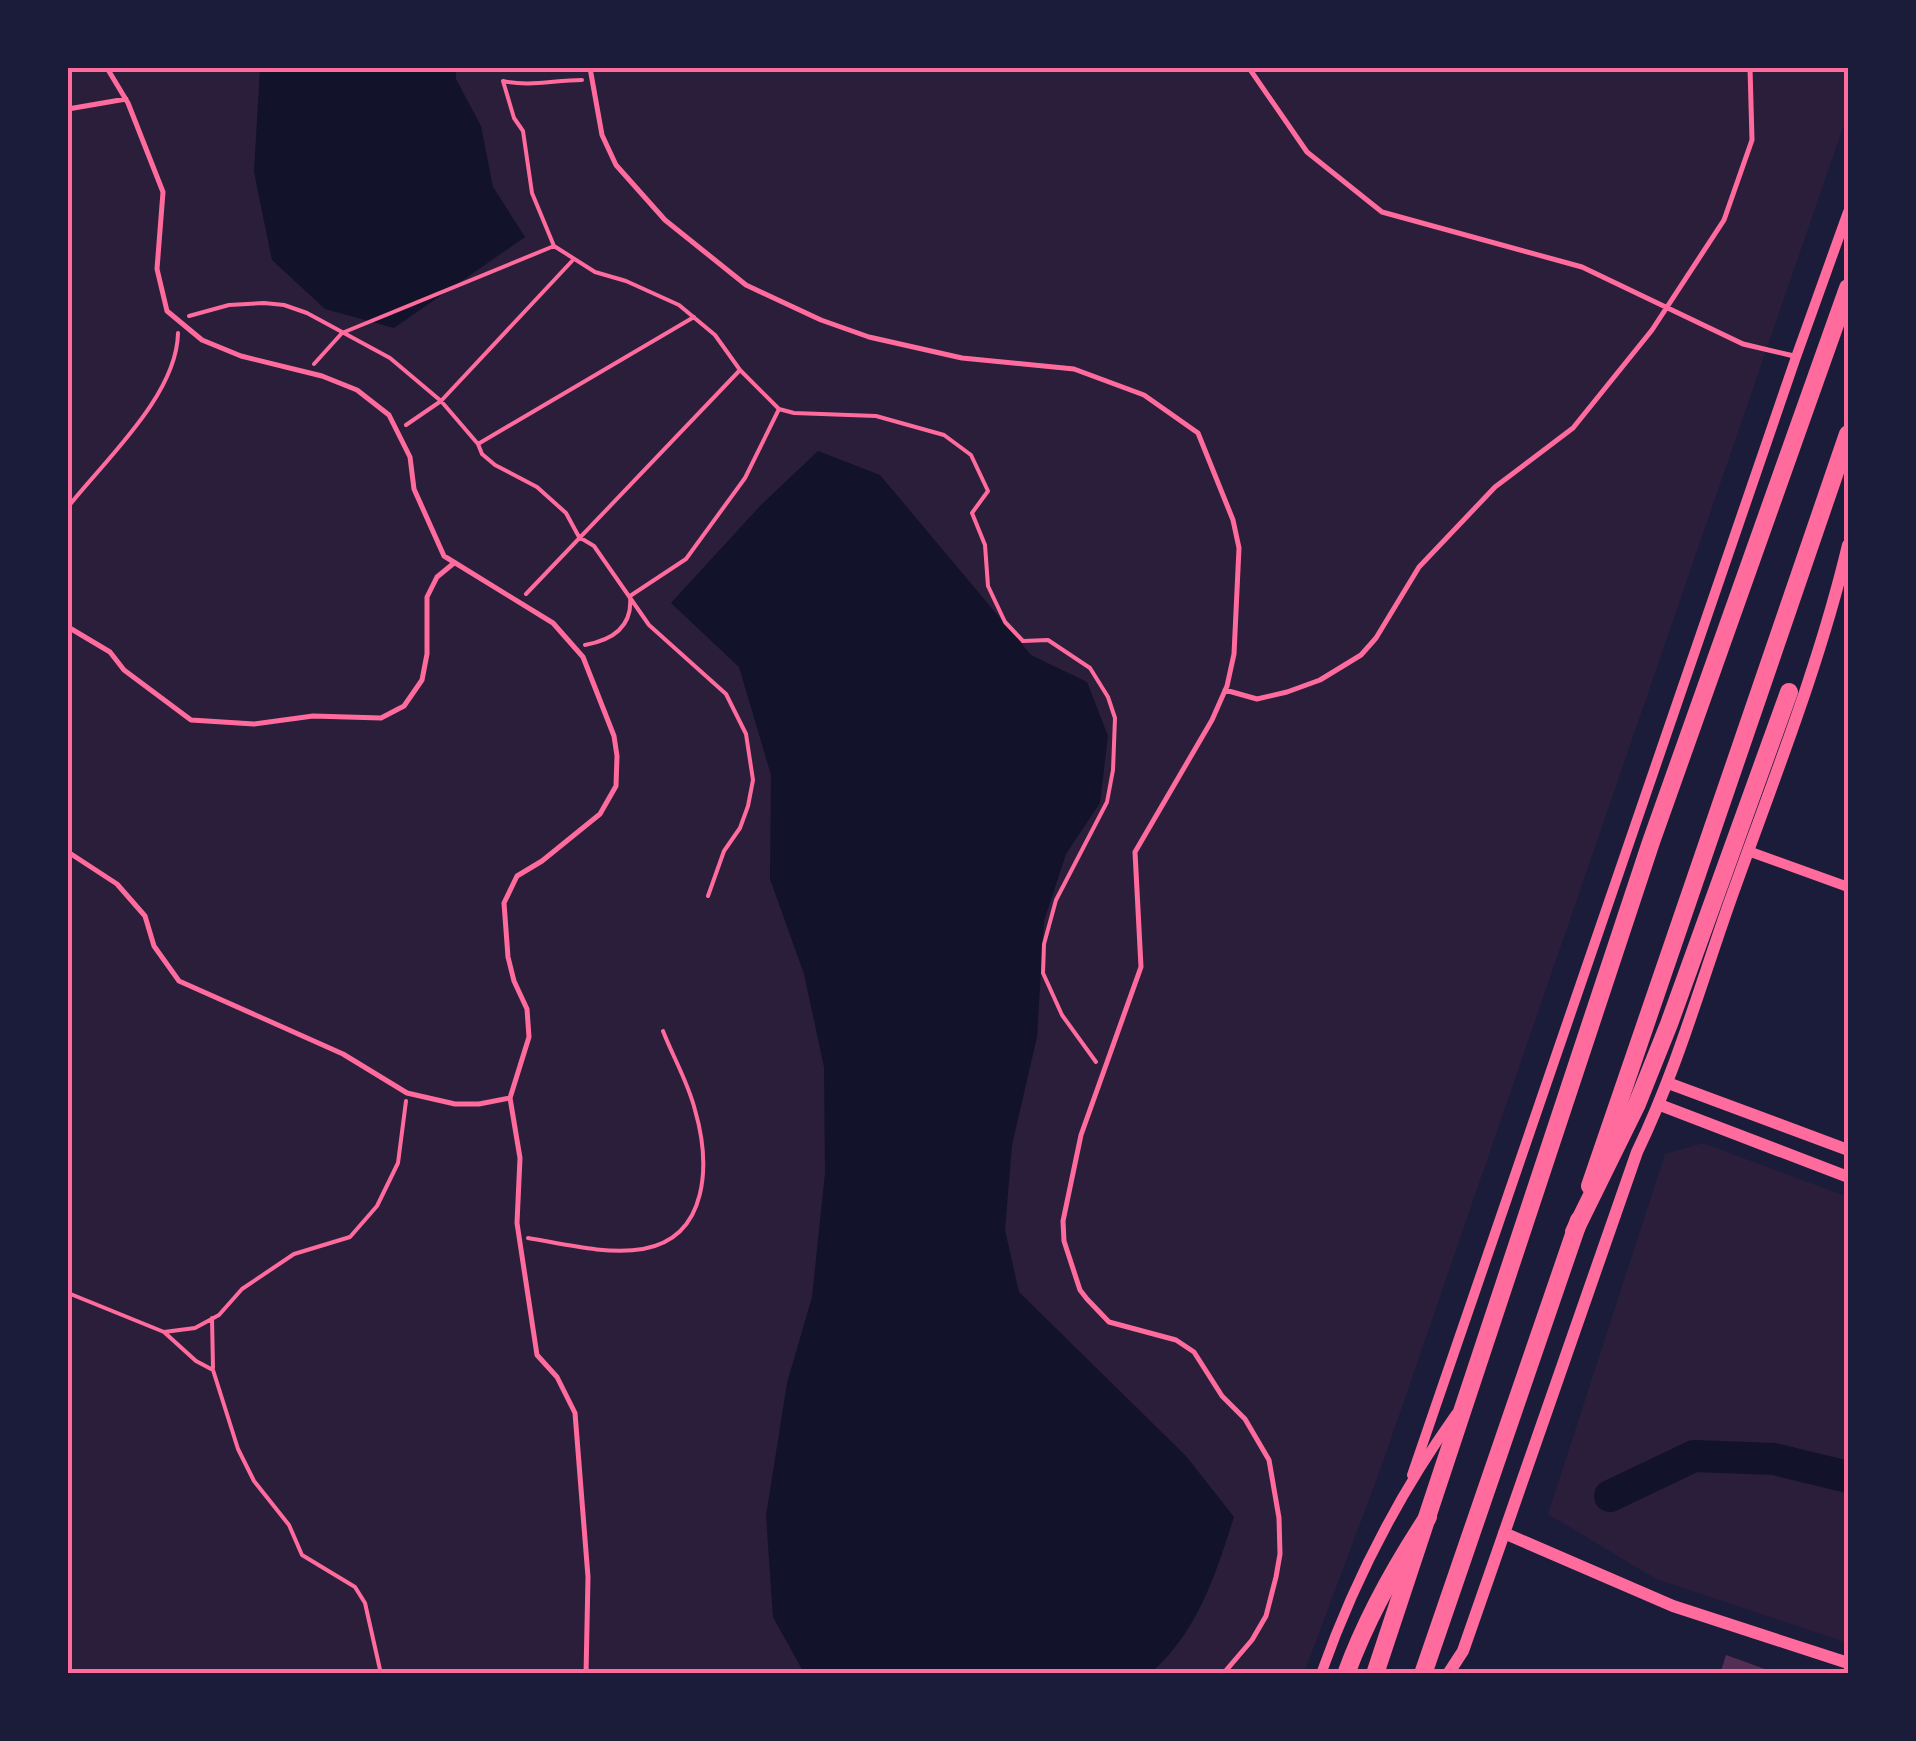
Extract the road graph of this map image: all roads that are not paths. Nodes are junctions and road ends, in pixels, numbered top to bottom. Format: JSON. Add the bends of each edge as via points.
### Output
{"nodes":[{"id":1,"x":107,"y":68,"type":"edge"},
{"id":2,"x":590,"y":68,"type":"edge"},
{"id":3,"x":1249,"y":68,"type":"edge"},
{"id":4,"x":1750,"y":68,"type":"edge"},
{"id":5,"x":126,"y":99,"type":"junction"},
{"id":6,"x":68,"y":109,"type":"edge"},
{"id":7,"x":1848,"y":212,"type":"edge"},
{"id":8,"x":1848,"y":288,"type":"edge"},
{"id":9,"x":1668,"y":307,"type":"junction"},
{"id":10,"x":1796,"y":356,"type":"junction"},
{"id":11,"x":1848,"y":434,"type":"edge"},
{"id":12,"x":1848,"y":545,"type":"edge"},
{"id":13,"x":454,"y":563,"type":"junction"},
{"id":14,"x":68,"y":627,"type":"edge"},
{"id":15,"x":1225,"y":690,"type":"junction"},
{"id":16,"x":1789,"y":692,"type":"dead end"},
{"id":17,"x":1748,"y":851,"type":"junction"},
{"id":18,"x":68,"y":852,"type":"edge"},
{"id":19,"x":1848,"y":888,"type":"edge"},
{"id":20,"x":1668,"y":1083,"type":"junction"},
{"id":21,"x":510,"y":1098,"type":"junction"},
{"id":22,"x":1660,"y":1106,"type":"junction"},
{"id":23,"x":1848,"y":1150,"type":"edge"},
{"id":24,"x":1848,"y":1177,"type":"edge"},
{"id":25,"x":1574,"y":1232,"type":"junction"},
{"id":26,"x":1468,"y":1397,"type":"junction"},
{"id":27,"x":1412,"y":1475,"type":"junction"},
{"id":28,"x":1428,"y":1517,"type":"junction"},
{"id":29,"x":1504,"y":1532,"type":"junction"},
{"id":30,"x":1848,"y":1663,"type":"edge"},
{"id":31,"x":586,"y":1674,"type":"edge"},
{"id":32,"x":1224,"y":1674,"type":"edge"},
{"id":33,"x":1321,"y":1674,"type":"edge"},
{"id":34,"x":1346,"y":1674,"type":"edge"},
{"id":35,"x":1375,"y":1674,"type":"edge"},
{"id":36,"x":1423,"y":1674,"type":"edge"},
{"id":37,"x":1448,"y":1674,"type":"edge"}],
"edges":[{"from":1,"to":5,"type":"lane"},
{"from":2,"to":15,"type":"lane","via":[[602,135],[616,165],[665,220],[746,284],[868,337],[962,358],[1090,373],[1144,396],[1198,434],[1240,548],[1234,654]]},
{"from":3,"to":9,"type":"lane","via":[[1307,152],[1382,212],[1582,267]]},
{"from":4,"to":9,"type":"lane","via":[[1752,140],[1741,177],[1724,220]]},
{"from":5,"to":6,"type":"lane"},
{"from":5,"to":13,"type":"lane","via":[[163,192],[157,269],[167,310],[202,340],[357,390],[390,415],[427,520]]},
{"from":7,"to":10,"type":"street"},
{"from":8,"to":26,"type":"main road","via":[[1651,842]]},
{"from":9,"to":10,"type":"lane","via":[[1743,344]]},
{"from":9,"to":15,"type":"lane","via":[[1572,428],[1494,487],[1419,567],[1361,654],[1287,692],[1258,699]]},
{"from":10,"to":27,"type":"street"},
{"from":11,"to":25,"type":"main road"},
{"from":12,"to":17,"type":"street","via":[[1824,638]]},
{"from":13,"to":14,"type":"lane","via":[[427,596],[422,680],[404,706],[381,718],[191,720],[110,652]]},
{"from":13,"to":21,"type":"lane","via":[[553,623],[575,647],[617,756],[616,786],[600,814],[517,876],[504,902],[508,958],[527,1009],[528,1037]]},
{"from":15,"to":32,"type":"lane","via":[[1135,852],[1141,967],[1081,1136],[1063,1221],[1080,1290],[1108,1322],[1176,1340],[1194,1352],[1269,1460],[1280,1554],[1252,1640]]},
{"from":16,"to":25,"type":"main road","via":[[1669,1024]]},
{"from":17,"to":19,"type":"street"},
{"from":17,"to":20,"type":"street"},
{"from":18,"to":21,"type":"lane","via":[[136,905],[179,981],[343,1054],[407,1094],[455,1104]]},
{"from":20,"to":22,"type":"street"},
{"from":20,"to":23,"type":"street"},
{"from":21,"to":31,"type":"lane","via":[[520,1158],[518,1236],[538,1355],[558,1377],[575,1413],[588,1577]]},
{"from":22,"to":24,"type":"street"},
{"from":22,"to":29,"type":"street","via":[[1637,1152]]},
{"from":25,"to":36,"type":"main road"},
{"from":26,"to":27,"type":"street"},
{"from":26,"to":28,"type":"main road"},
{"from":27,"to":33,"type":"street","via":[[1349,1598]]},
{"from":28,"to":34,"type":"main road","via":[[1391,1572]]},
{"from":28,"to":35,"type":"main road"},
{"from":29,"to":30,"type":"street","via":[[1672,1606]]},
{"from":29,"to":37,"type":"street"}]}
